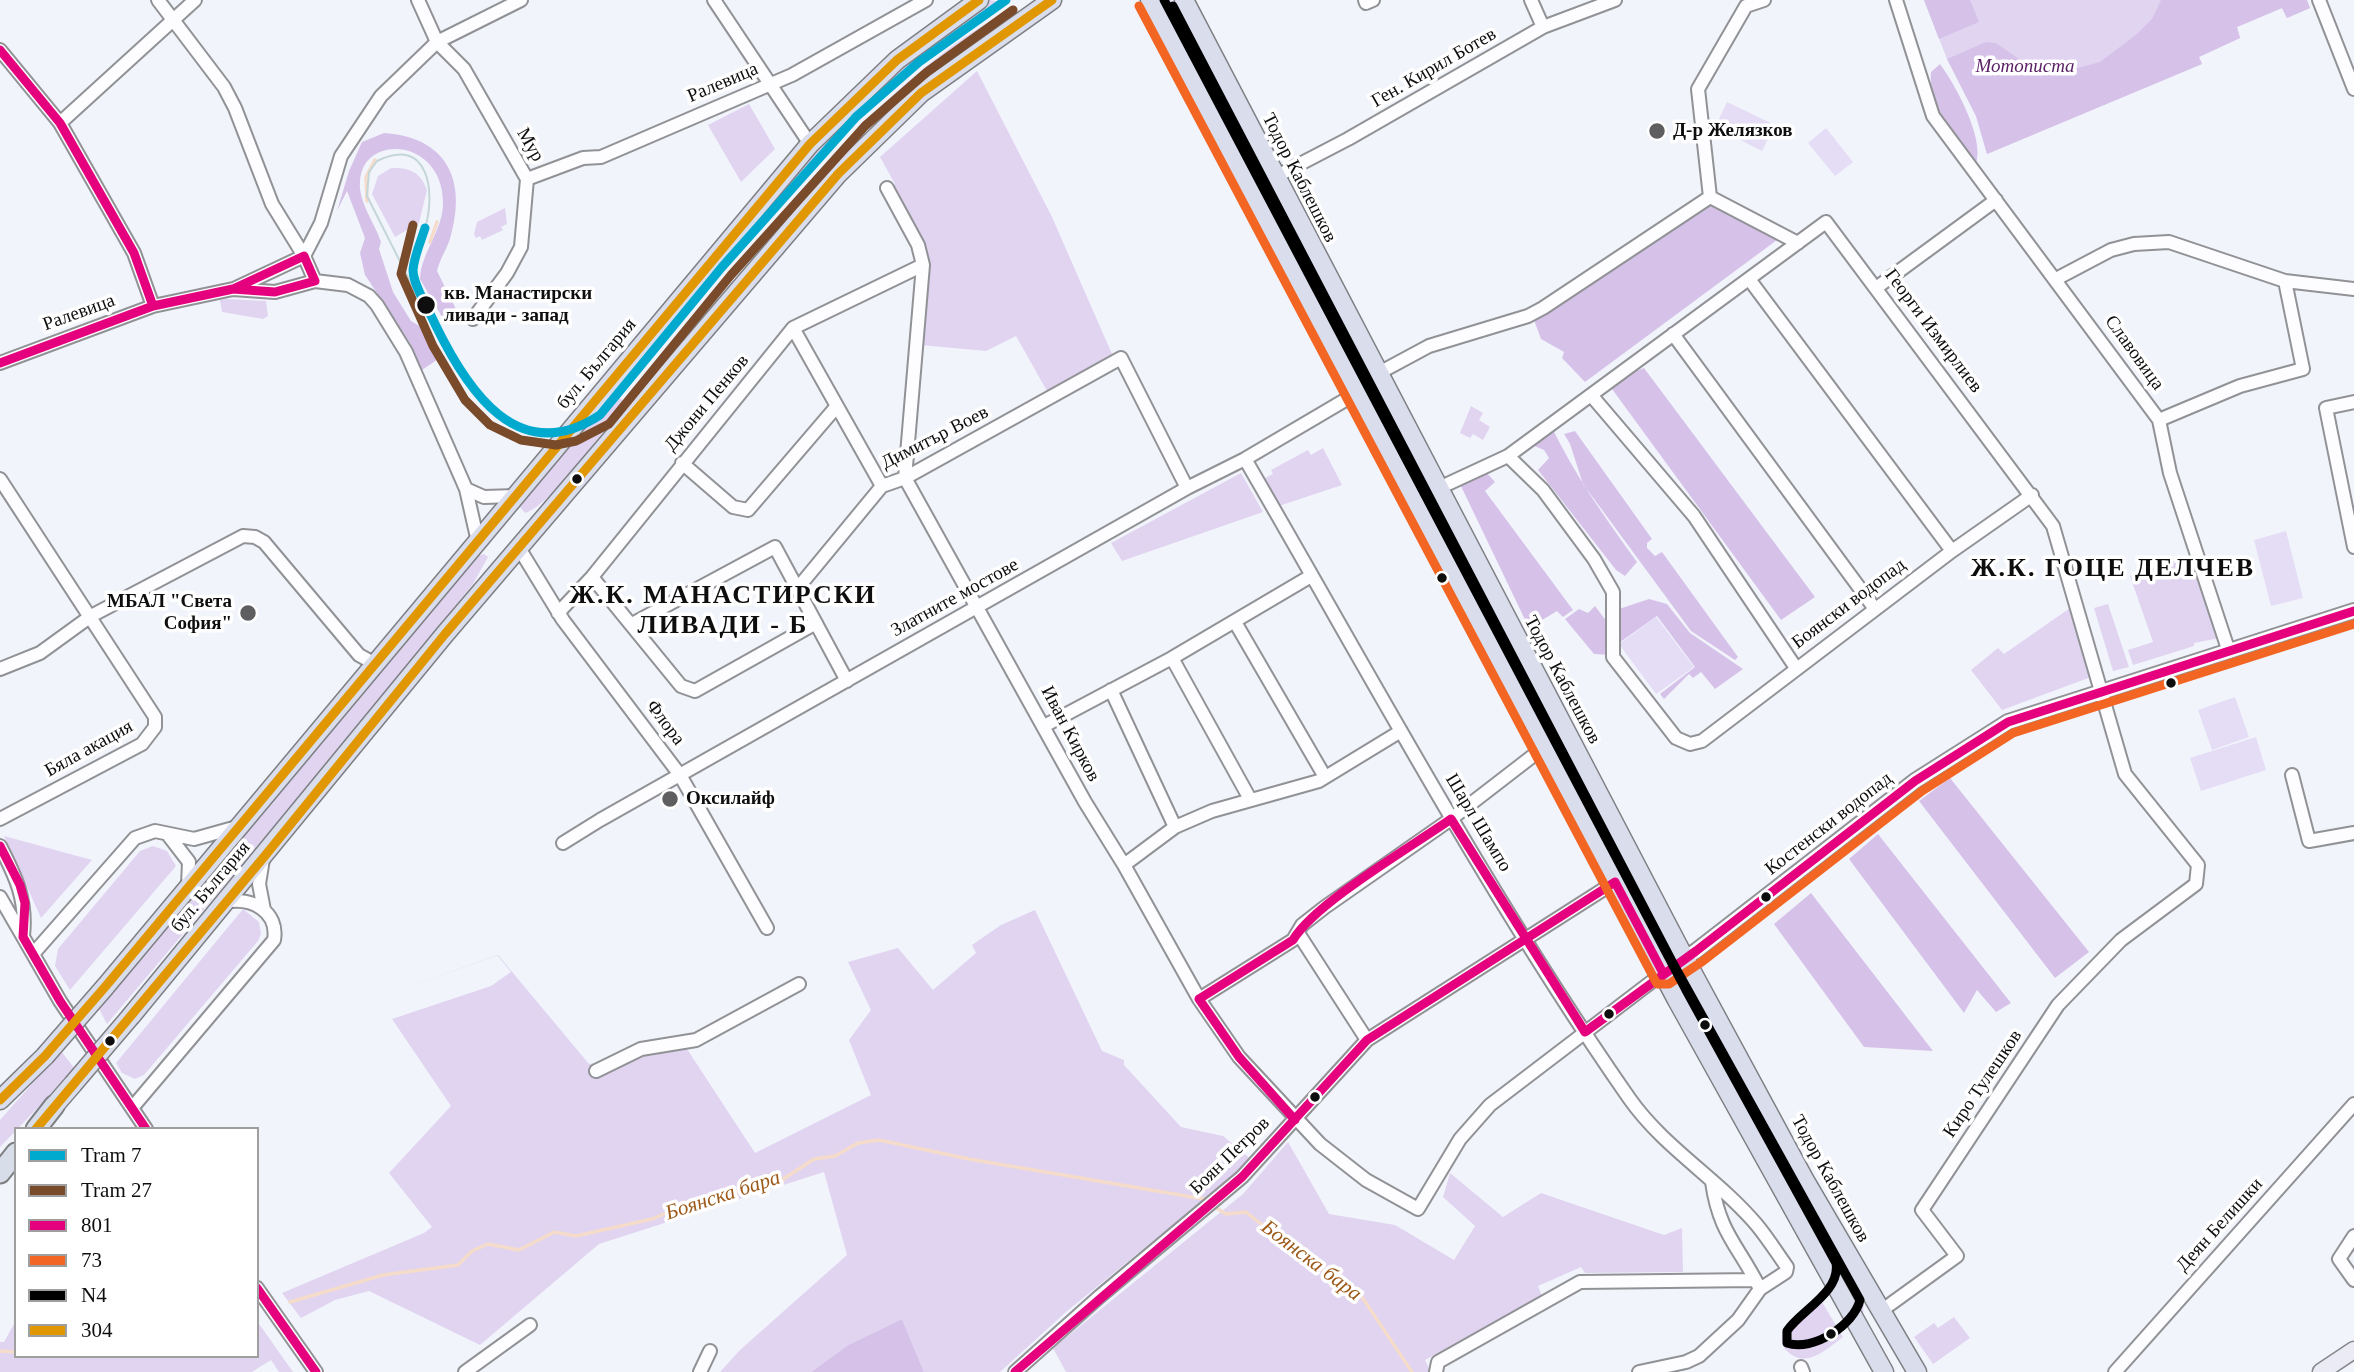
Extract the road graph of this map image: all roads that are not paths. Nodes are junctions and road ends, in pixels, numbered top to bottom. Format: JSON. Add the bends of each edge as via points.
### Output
{"nodes":[{"id":1,"x":158,"y":0,"type":"edge"},
{"id":2,"x":195,"y":0,"type":"edge"},
{"id":3,"x":418,"y":0,"type":"edge"},
{"id":4,"x":521,"y":0,"type":"edge"},
{"id":5,"x":714,"y":0,"type":"edge"},
{"id":6,"x":926,"y":0,"type":"edge"},
{"id":7,"x":979,"y":0,"type":"edge"},
{"id":8,"x":1052,"y":0,"type":"edge"},
{"id":9,"x":1150,"y":0,"type":"edge"},
{"id":10,"x":1184,"y":0,"type":"edge"},
{"id":11,"x":1531,"y":0,"type":"edge"},
{"id":12,"x":1615,"y":0,"type":"edge"},
{"id":13,"x":1764,"y":0,"type":"edge"},
{"id":14,"x":1896,"y":0,"type":"edge"},
{"id":15,"x":2319,"y":0,"type":"edge"},
{"id":16,"x":1745,"y":3,"type":"edge"},
{"id":17,"x":175,"y":22,"type":"junction"},
{"id":18,"x":1544,"y":27,"type":"junction"},
{"id":19,"x":437,"y":42,"type":"junction"},
{"id":20,"x":0,"y":50,"type":"edge"},
{"id":21,"x":769,"y":84,"type":"junction"},
{"id":22,"x":2354,"y":89,"type":"edge"},
{"id":23,"x":60,"y":123,"type":"junction"},
{"id":24,"x":810,"y":144,"type":"junction"},
{"id":25,"x":1275,"y":177,"type":"junction"},
{"id":26,"x":527,"y":179,"type":"junction"},
{"id":27,"x":887,"y":188,"type":"dead end"},
{"id":28,"x":1710,"y":197,"type":"junction"},
{"id":29,"x":1996,"y":200,"type":"junction"},
{"id":30,"x":1798,"y":243,"type":"junction"},
{"id":31,"x":304,"y":256,"type":"junction"},
{"id":32,"x":923,"y":265,"type":"junction"},
{"id":33,"x":1749,"y":279,"type":"junction"},
{"id":34,"x":2056,"y":279,"type":"junction"},
{"id":35,"x":315,"y":281,"type":"junction"},
{"id":36,"x":2285,"y":281,"type":"junction"},
{"id":37,"x":1876,"y":288,"type":"junction"},
{"id":38,"x":233,"y":289,"type":"junction"},
{"id":39,"x":2354,"y":289,"type":"edge"},
{"id":40,"x":153,"y":306,"type":"junction"},
{"id":41,"x":473,"y":319,"type":"dead end"},
{"id":42,"x":793,"y":328,"type":"junction"},
{"id":43,"x":1673,"y":334,"type":"junction"},
{"id":44,"x":0,"y":363,"type":"edge"},
{"id":45,"x":1377,"y":374,"type":"junction"},
{"id":46,"x":1357,"y":393,"type":"junction"},
{"id":47,"x":1591,"y":395,"type":"junction"},
{"id":48,"x":2354,"y":402,"type":"edge"},
{"id":49,"x":836,"y":406,"type":"junction"},
{"id":50,"x":2159,"y":420,"type":"junction"},
{"id":51,"x":1508,"y":456,"type":"junction"},
{"id":52,"x":1245,"y":459,"type":"junction"},
{"id":53,"x":682,"y":463,"type":"junction"},
{"id":54,"x":905,"y":478,"type":"junction"},
{"id":55,"x":0,"y":479,"type":"edge"},
{"id":56,"x":882,"y":486,"type":"junction"},
{"id":57,"x":1187,"y":488,"type":"junction"},
{"id":58,"x":1438,"y":488,"type":"junction"},
{"id":59,"x":466,"y":489,"type":"junction"},
{"id":60,"x":2032,"y":495,"type":"junction"},
{"id":61,"x":516,"y":496,"type":"junction"},
{"id":62,"x":478,"y":542,"type":"junction"},
{"id":63,"x":2354,"y":547,"type":"edge"},
{"id":64,"x":519,"y":548,"type":"junction"},
{"id":65,"x":1952,"y":551,"type":"junction"},
{"id":66,"x":1311,"y":576,"type":"junction"},
{"id":67,"x":592,"y":577,"type":"junction"},
{"id":68,"x":797,"y":589,"type":"junction"},
{"id":69,"x":979,"y":606,"type":"junction"},
{"id":70,"x":1875,"y":609,"type":"junction"},
{"id":71,"x":2354,"y":611,"type":"edge"},
{"id":72,"x":558,"y":613,"type":"junction"},
{"id":73,"x":91,"y":616,"type":"junction"},
{"id":74,"x":1235,"y":622,"type":"junction"},
{"id":75,"x":816,"y":623,"type":"junction"},
{"id":76,"x":632,"y":624,"type":"junction"},
{"id":77,"x":2229,"y":652,"type":"junction"},
{"id":78,"x":1172,"y":658,"type":"junction"},
{"id":79,"x":377,"y":665,"type":"junction"},
{"id":80,"x":1796,"y":668,"type":"junction"},
{"id":81,"x":0,"y":669,"type":"edge"},
{"id":82,"x":847,"y":681,"type":"junction"},
{"id":83,"x":1111,"y":690,"type":"junction"},
{"id":84,"x":2104,"y":692,"type":"junction"},
{"id":85,"x":1044,"y":726,"type":"junction"},
{"id":86,"x":1401,"y":730,"type":"junction"},
{"id":87,"x":1565,"y":731,"type":"junction"},
{"id":88,"x":1544,"y":747,"type":"junction"},
{"id":89,"x":680,"y":775,"type":"junction"},
{"id":90,"x":2292,"y":775,"type":"dead end"},
{"id":91,"x":1325,"y":777,"type":"junction"},
{"id":92,"x":1251,"y":799,"type":"junction"},
{"id":93,"x":0,"y":819,"type":"edge"},
{"id":94,"x":1451,"y":819,"type":"junction"},
{"id":95,"x":239,"y":826,"type":"junction"},
{"id":96,"x":1175,"y":827,"type":"junction"},
{"id":97,"x":166,"y":833,"type":"junction"},
{"id":98,"x":2354,"y":833,"type":"edge"},
{"id":99,"x":568,"y":840,"type":"dead end"},
{"id":100,"x":0,"y":846,"type":"edge"},
{"id":101,"x":264,"y":857,"type":"junction"},
{"id":102,"x":1124,"y":865,"type":"junction"},
{"id":103,"x":1615,"y":882,"type":"junction"},
{"id":104,"x":2196,"y":884,"type":"joint"},
{"id":105,"x":188,"y":885,"type":"junction"},
{"id":106,"x":0,"y":897,"type":"edge"},
{"id":107,"x":226,"y":902,"type":"junction"},
{"id":108,"x":264,"y":910,"type":"junction"},
{"id":109,"x":767,"y":928,"type":"dead end"},
{"id":110,"x":1298,"y":933,"type":"junction"},
{"id":111,"x":23,"y":937,"type":"junction"},
{"id":112,"x":1525,"y":939,"type":"junction"},
{"id":113,"x":33,"y":954,"type":"junction"},
{"id":114,"x":1685,"y":959,"type":"junction"},
{"id":115,"x":1663,"y":973,"type":"junction"},
{"id":116,"x":799,"y":984,"type":"dead end"},
{"id":117,"x":1199,"y":999,"type":"junction"},
{"id":118,"x":1585,"y":1032,"type":"junction"},
{"id":119,"x":1367,"y":1040,"type":"junction"},
{"id":120,"x":596,"y":1071,"type":"dead end"},
{"id":121,"x":0,"y":1100,"type":"edge"},
{"id":122,"x":2354,"y":1104,"type":"edge"},
{"id":123,"x":54,"y":1106,"type":"joint"},
{"id":124,"x":132,"y":1108,"type":"junction"},
{"id":125,"x":1295,"y":1120,"type":"junction"},
{"id":126,"x":36,"y":1127,"type":"edge"},
{"id":127,"x":145,"y":1127,"type":"edge"},
{"id":128,"x":14,"y":1146,"type":"edge"},
{"id":129,"x":14,"y":1156,"type":"edge"},
{"id":130,"x":0,"y":1159,"type":"edge"},
{"id":131,"x":0,"y":1173,"type":"edge"},
{"id":132,"x":1712,"y":1182,"type":"junction"},
{"id":133,"x":1418,"y":1209,"type":"joint"},
{"id":134,"x":2354,"y":1236,"type":"edge"},
{"id":135,"x":2354,"y":1280,"type":"edge"},
{"id":136,"x":1757,"y":1284,"type":"junction"},
{"id":137,"x":259,"y":1292,"type":"edge"},
{"id":138,"x":1881,"y":1311,"type":"junction"},
{"id":139,"x":530,"y":1325,"type":"dead end"},
{"id":140,"x":2354,"y":1350,"type":"edge"},
{"id":141,"x":710,"y":1351,"type":"dead end"},
{"id":142,"x":1436,"y":1369,"type":"edge"},
{"id":143,"x":1646,"y":1371,"type":"edge"},
{"id":144,"x":316,"y":1372,"type":"edge"},
{"id":145,"x":465,"y":1372,"type":"edge"},
{"id":146,"x":700,"y":1372,"type":"edge"},
{"id":147,"x":1015,"y":1372,"type":"edge"},
{"id":148,"x":1884,"y":1372,"type":"edge"},
{"id":149,"x":1917,"y":1372,"type":"edge"},
{"id":150,"x":2115,"y":1372,"type":"edge"},
{"id":151,"x":2321,"y":1372,"type":"edge"}],
"edges":[{"from":1,"to":17,"type":"street"},
{"from":2,"to":17,"type":"street"},
{"from":3,"to":19,"type":"street","name":"Мур"},
{"from":4,"to":19,"type":"street"},
{"from":5,"to":21,"type":"street"},
{"from":6,"to":21,"type":"street","name":"Ралевица","via":[[850,45]]},
{"from":7,"to":24,"type":"main road","name":"бул. България","via":[[897,60]]},
{"from":8,"to":64,"type":"main road","name":"бул. България","via":[[921,93],[838,174]]},
{"from":9,"to":46,"type":"main road"},
{"from":10,"to":25,"type":"main road","name":"Тодор Каблешков"},
{"from":11,"to":18,"type":"street"},
{"from":12,"to":18,"type":"street","name":"Ген. Кирил Ботев"},
{"from":13,"to":16,"type":"street"},
{"from":14,"to":29,"type":"street","name":"Славовица","via":[[1933,116]]},
{"from":15,"to":22,"type":"street"},
{"from":16,"to":28,"type":"street","via":[[1698,89]]},
{"from":17,"to":23,"type":"street"},
{"from":17,"to":31,"type":"street","via":[[224,87],[272,204]]},
{"from":18,"to":25,"type":"street","name":"Ген. Кирил Ботев"},
{"from":19,"to":26,"type":"street","name":"Мур","via":[[464,69]]},
{"from":19,"to":31,"type":"street","via":[[362,121],[341,156],[321,223]]},
{"from":20,"to":23,"type":"street"},
{"from":21,"to":24,"type":"street"},
{"from":21,"to":26,"type":"street","name":"Ралевица","via":[[601,157],[583,158]]},
{"from":23,"to":40,"type":"street","via":[[134,253]]},
{"from":24,"to":61,"type":"main road","name":"бул. България"},
{"from":25,"to":45,"type":"main road","name":"Тодор Каблешков"},
{"from":26,"to":41,"type":"street","name":"Мур","via":[[521,247]]},
{"from":27,"to":32,"type":"street","via":[[918,245]]},
{"from":28,"to":30,"type":"street"},
{"from":28,"to":45,"type":"street","via":[[1544,308],[1429,346]]},
{"from":29,"to":34,"type":"street","name":"Славовица"},
{"from":29,"to":37,"type":"street"},
{"from":30,"to":33,"type":"street","name":"Георги Измирлиев"},
{"from":30,"to":37,"type":"street","name":"Георги Измирлиев","via":[[1826,222]]},
{"from":31,"to":35,"type":"street"},
{"from":31,"to":38,"type":"street"},
{"from":32,"to":42,"type":"street","name":"Джони Пенков"},
{"from":32,"to":54,"type":"street"},
{"from":33,"to":43,"type":"street","name":"Георги Измирлиев"},
{"from":33,"to":65,"type":"street"},
{"from":34,"to":36,"type":"street","via":[[2111,250],[2169,243]]},
{"from":34,"to":50,"type":"street","name":"Славовица"},
{"from":35,"to":38,"type":"street","name":"Ралевица","via":[[275,292]]},
{"from":35,"to":59,"type":"street","name":"Ралевица","via":[[348,285],[377,305],[406,352]]},
{"from":36,"to":39,"type":"street"},
{"from":36,"to":50,"type":"street","via":[[2303,369],[2240,386]]},
{"from":37,"to":60,"type":"street","name":"Георги Измирлиев"},
{"from":38,"to":40,"type":"street","name":"Ралевица"},
{"from":40,"to":44,"type":"street","name":"Ралевица"},
{"from":42,"to":49,"type":"street"},
{"from":42,"to":53,"type":"street","name":"Джони Пенков"},
{"from":43,"to":47,"type":"street","name":"Георги Измирлиев"},
{"from":43,"to":70,"type":"street"},
{"from":45,"to":58,"type":"main road","name":"Тодор Каблешков"},
{"from":46,"to":52,"type":"street","name":"Златните мостове"},
{"from":46,"to":88,"type":"main road"},
{"from":47,"to":51,"type":"street","name":"Георги Измирлиев"},
{"from":47,"to":80,"type":"street","via":[[1694,516]]},
{"from":48,"to":63,"type":"street","via":[[2326,408]]},
{"from":49,"to":53,"type":"street","via":[[748,510],[733,507]]},
{"from":49,"to":56,"type":"street"},
{"from":50,"to":77,"type":"street","name":"Славовица","via":[[2170,473]]},
{"from":51,"to":58,"type":"street","name":"Георги Измирлиев"},
{"from":51,"to":80,"type":"street","name":"Боянски водопад","via":[[1543,490],[1594,559],[1613,592],[1613,657],[1676,738],[1690,744],[1702,741]]},
{"from":52,"to":57,"type":"street","name":"Златните мостове"},
{"from":52,"to":66,"type":"street","name":"Шарл Шампо"},
{"from":53,"to":67,"type":"street","name":"Джони Пенков"},
{"from":54,"to":56,"type":"street","name":"Димитър Воев"},
{"from":54,"to":57,"type":"street","name":"Димитър Воев","via":[[1121,358]]},
{"from":54,"to":69,"type":"street","name":"Иван Кирков"},
{"from":55,"to":73,"type":"street","name":"Бяла акация"},
{"from":56,"to":68,"type":"street","name":"Димитър Воев"},
{"from":57,"to":69,"type":"street","name":"Златните мостове"},
{"from":58,"to":87,"type":"main road","name":"Тодор Каблешков"},
{"from":59,"to":61,"type":"street","via":[[484,497]]},
{"from":59,"to":62,"type":"street","name":"Ралевица"},
{"from":60,"to":65,"type":"street","name":"Боянски водопад"},
{"from":60,"to":84,"type":"street","name":"Георги Измирлиев","via":[[2053,526]]},
{"from":61,"to":62,"type":"main road","name":"бул. България"},
{"from":62,"to":79,"type":"main road","name":"бул. България"},
{"from":64,"to":72,"type":"street","name":"Флора"},
{"from":64,"to":101,"type":"main road","name":"бул. България"},
{"from":65,"to":70,"type":"street","name":"Боянски водопад"},
{"from":66,"to":74,"type":"street"},
{"from":66,"to":86,"type":"street","name":"Шарл Шампо"},
{"from":67,"to":72,"type":"street","name":"Джони Пенков"},
{"from":67,"to":76,"type":"street"},
{"from":68,"to":75,"type":"street"},
{"from":68,"to":76,"type":"street","via":[[775,547]]},
{"from":69,"to":82,"type":"street","name":"Златните мостове"},
{"from":69,"to":85,"type":"street","name":"Иван Кирков"},
{"from":70,"to":80,"type":"street","name":"Боянски водопад"},
{"from":71,"to":77,"type":"street","name":"Костенски водопад"},
{"from":72,"to":89,"type":"street","name":"Флора"},
{"from":73,"to":79,"type":"street","via":[[230,541],[255,537],[359,655]]},
{"from":73,"to":81,"type":"street","via":[[40,653]]},
{"from":73,"to":93,"type":"street","name":"Бяла акация","via":[[152,708],[155,727],[142,744]]},
{"from":74,"to":78,"type":"street"},
{"from":74,"to":91,"type":"street"},
{"from":75,"to":76,"type":"street","via":[[695,691],[681,686]]},
{"from":75,"to":82,"type":"street"},
{"from":77,"to":84,"type":"street","name":"Костенски водопад"},
{"from":78,"to":83,"type":"street"},
{"from":78,"to":92,"type":"street"},
{"from":79,"to":95,"type":"main road","name":"бул. България"},
{"from":82,"to":89,"type":"street","name":"Златните мостове"},
{"from":83,"to":85,"type":"street"},
{"from":83,"to":96,"type":"street"},
{"from":84,"to":104,"type":"street","name":"Георги Измирлиев","via":[[2125,774],[2198,865]]},
{"from":84,"to":114,"type":"street","name":"Костенски водопад","via":[[2008,722],[1971,743]]},
{"from":85,"to":102,"type":"street","name":"Иван Кирков"},
{"from":86,"to":91,"type":"street"},
{"from":86,"to":94,"type":"street","name":"Шарл Шампо"},
{"from":87,"to":88,"type":"street"},
{"from":87,"to":114,"type":"main road","name":"Тодор Каблешков"},
{"from":88,"to":94,"type":"street"},
{"from":88,"to":103,"type":"main road"},
{"from":89,"to":99,"type":"street","name":"Златните мостове"},
{"from":89,"to":109,"type":"street","name":"Флора"},
{"from":90,"to":98,"type":"street","via":[[2309,841]]},
{"from":91,"to":92,"type":"street"},
{"from":92,"to":96,"type":"street"},
{"from":94,"to":110,"type":"street","via":[[1325,907]]},
{"from":94,"to":112,"type":"street","name":"Шарл Шампо"},
{"from":95,"to":97,"type":"street","via":[[194,839]]},
{"from":95,"to":105,"type":"main road","name":"бул. България"},
{"from":96,"to":102,"type":"street"},
{"from":97,"to":105,"type":"street","via":[[189,862]]},
{"from":97,"to":113,"type":"street","via":[[147,831],[135,838]]},
{"from":100,"to":111,"type":"street","via":[[25,903]]},
{"from":101,"to":107,"type":"main road","name":"бул. България"},
{"from":101,"to":108,"type":"street","via":[[259,884]]},
{"from":102,"to":117,"type":"street","name":"Иван Кирков"},
{"from":103,"to":112,"type":"street","name":"Боян Петров"},
{"from":103,"to":115,"type":"main road"},
{"from":104,"to":138,"type":"street","name":"Киро Тулешков","via":[[2120,941],[2058,1005],[1922,1210],[1957,1256]]},
{"from":105,"to":121,"type":"main road","name":"бул. България","bridge":true,"via":[[45,1056]]},
{"from":106,"to":111,"type":"street"},
{"from":107,"to":108,"type":"street","via":[[245,901]]},
{"from":107,"to":123,"type":"main road","name":"бул. България","bridge":true},
{"from":108,"to":124,"type":"street","via":[[274,925],[271,945]]},
{"from":110,"to":117,"type":"street"},
{"from":110,"to":119,"type":"street"},
{"from":111,"to":113,"type":"street"},
{"from":112,"to":118,"type":"street","name":"Шарл Шампо"},
{"from":112,"to":119,"type":"street","name":"Боян Петров"},
{"from":113,"to":124,"type":"street"},
{"from":114,"to":115,"type":"street","name":"Костенски водопад"},
{"from":114,"to":138,"type":"main road","name":"Тодор Каблешков"},
{"from":115,"to":118,"type":"street","name":"Костенски водопад"},
{"from":115,"to":148,"type":"main road"},
{"from":116,"to":120,"type":"street","via":[[696,1040],[641,1049]]},
{"from":117,"to":125,"type":"street","name":"Иван Кирков","via":[[1239,1057]]},
{"from":118,"to":132,"type":"street","name":"Шарл Шампо","via":[[1631,1101],[1675,1152]]},
{"from":118,"to":133,"type":"street","name":"Костенски водопад","via":[[1511,1086],[1480,1115],[1450,1154]]},
{"from":119,"to":125,"type":"street","name":"Боян Петров"},
{"from":122,"to":150,"type":"street","name":"Деян Белишки"},
{"from":123,"to":126,"type":"highway"},
{"from":124,"to":127,"type":"street"},
{"from":125,"to":133,"type":"street","name":"Иван Кирков","via":[[1366,1180]]},
{"from":125,"to":147,"type":"street","name":"Боян Петров","via":[[1242,1177]]},
{"from":128,"to":130,"type":"main road"},
{"from":129,"to":131,"type":"highway"},
{"from":132,"to":136,"type":"street","via":[[1723,1230]]},
{"from":132,"to":136,"type":"street","name":"Шарл Шампо","via":[[1756,1224],[1787,1267],[1786,1272]]},
{"from":134,"to":135,"type":"street","via":[[2339,1259]]},
{"from":136,"to":142,"type":"street","via":[[1580,1282]]},
{"from":136,"to":143,"type":"street","via":[[1738,1320],[1710,1348],[1686,1362]]},
{"from":137,"to":144,"type":"street"},
{"from":138,"to":149,"type":"main road","name":"Тодор Каблешков"},
{"from":139,"to":145,"type":"street"},
{"from":140,"to":151,"type":"main road"},
{"from":141,"to":146,"type":"street"}]}
